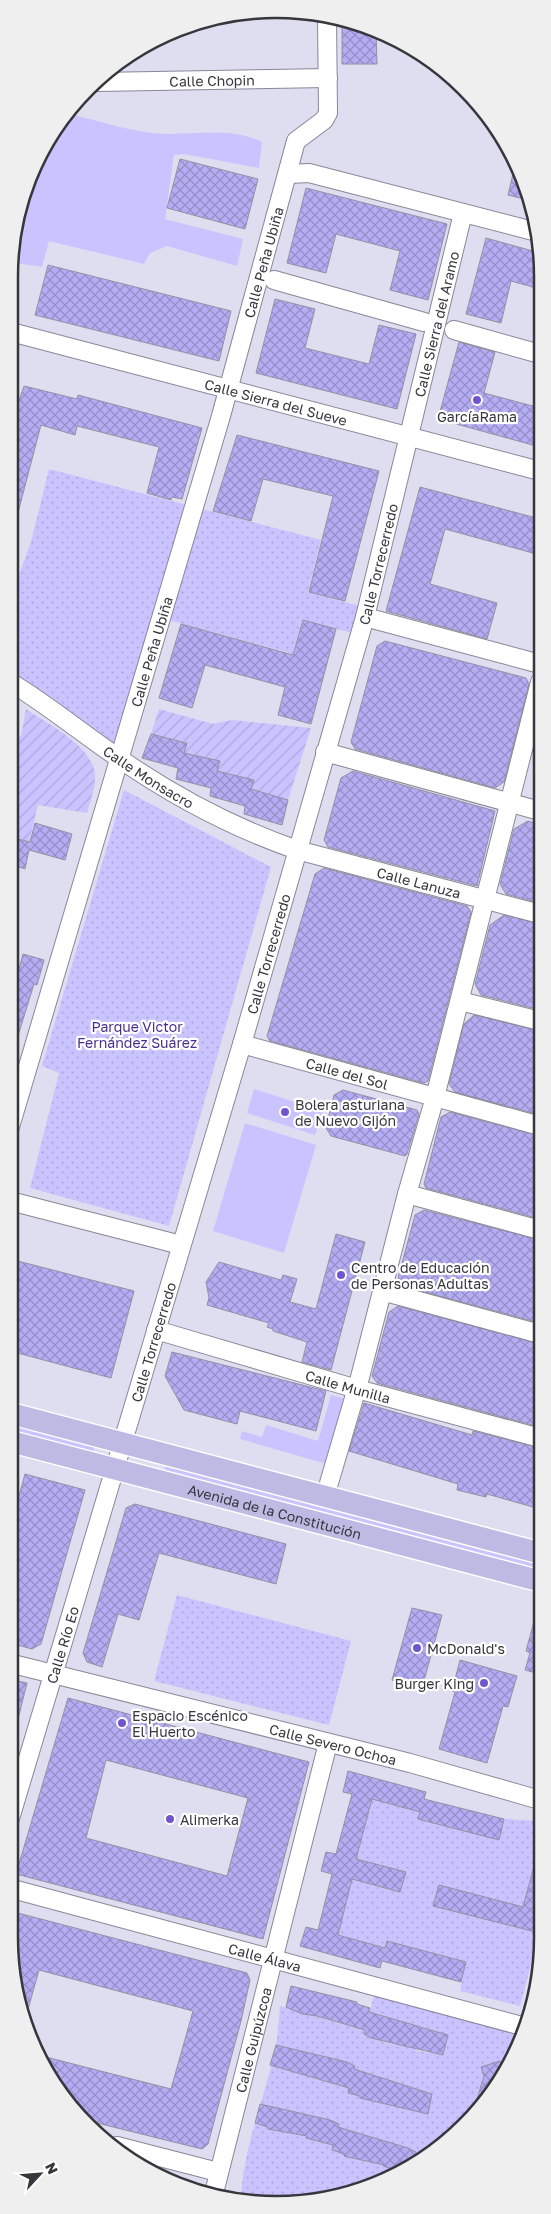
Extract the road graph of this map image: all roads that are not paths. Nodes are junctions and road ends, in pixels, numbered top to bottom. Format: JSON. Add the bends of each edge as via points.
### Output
{"nodes":[{"id":1,"x":327,"y":22,"type":"edge"},
{"id":2,"x":328,"y":78,"type":"junction"},
{"id":3,"x":105,"y":82,"type":"edge"},
{"id":4,"x":289,"y":174,"type":"junction"},
{"id":5,"x":463,"y":213,"type":"junction"},
{"id":6,"x":530,"y":230,"type":"edge"},
{"id":7,"x":274,"y":280,"type":"dead end"},
{"id":8,"x":424,"y":322,"type":"dead end"},
{"id":9,"x":454,"y":330,"type":"dead end"},
{"id":10,"x":18,"y":336,"type":"edge"},
{"id":11,"x":534,"y":352,"type":"edge"},
{"id":12,"x":229,"y":388,"type":"junction"},
{"id":13,"x":408,"y":437,"type":"junction"},
{"id":14,"x":534,"y":469,"type":"edge"},
{"id":15,"x":365,"y":617,"type":"junction"},
{"id":16,"x":534,"y":662,"type":"edge"},
{"id":17,"x":18,"y":688,"type":"edge"},
{"id":18,"x":534,"y":705,"type":"edge"},
{"id":19,"x":325,"y":752,"type":"junction"},
{"id":20,"x":119,"y":758,"type":"junction"},
{"id":21,"x":509,"y":803,"type":"junction"},
{"id":22,"x":534,"y":809,"type":"edge"},
{"id":23,"x":297,"y":850,"type":"junction"},
{"id":24,"x":485,"y":900,"type":"junction"},
{"id":25,"x":534,"y":912,"type":"edge"},
{"id":26,"x":460,"y":1001,"type":"junction"},
{"id":27,"x":534,"y":1020,"type":"edge"},
{"id":28,"x":242,"y":1044,"type":"junction"},
{"id":29,"x":435,"y":1097,"type":"junction"},
{"id":30,"x":18,"y":1100,"type":"edge"},
{"id":31,"x":534,"y":1124,"type":"edge"},
{"id":32,"x":407,"y":1194,"type":"junction"},
{"id":33,"x":18,"y":1203,"type":"edge"},
{"id":34,"x":534,"y":1228,"type":"edge"},
{"id":35,"x":181,"y":1245,"type":"junction"},
{"id":36,"x":382,"y":1291,"type":"junction"},
{"id":37,"x":156,"y":1330,"type":"junction"},
{"id":38,"x":534,"y":1332,"type":"edge"},
{"id":39,"x":356,"y":1393,"type":"junction"},
{"id":40,"x":18,"y":1415,"type":"edge"},
{"id":41,"x":534,"y":1437,"type":"edge"},
{"id":42,"x":18,"y":1443,"type":"edge"},
{"id":43,"x":122,"y":1443,"type":"junction"},
{"id":44,"x":116,"y":1467,"type":"junction"},
{"id":45,"x":329,"y":1483,"type":"dead end"},
{"id":46,"x":534,"y":1551,"type":"edge"},
{"id":47,"x":534,"y":1579,"type":"edge"},
{"id":48,"x":18,"y":1665,"type":"edge"},
{"id":49,"x":54,"y":1674,"type":"junction"},
{"id":50,"x":328,"y":1743,"type":"junction"},
{"id":51,"x":18,"y":1792,"type":"edge"},
{"id":52,"x":534,"y":1798,"type":"edge"},
{"id":53,"x":18,"y":1890,"type":"edge"},
{"id":54,"x":274,"y":1961,"type":"junction"},
{"id":55,"x":518,"y":2025,"type":"edge"},
{"id":56,"x":126,"y":2148,"type":"edge"},
{"id":57,"x":218,"y":2172,"type":"junction"},
{"id":58,"x":215,"y":2189,"type":"edge"}],
"edges":[{"from":1,"to":2,"type":"street","name":"Calle Peña Ubiña"},
{"from":2,"to":3,"type":"street","name":"Calle Chopin"},
{"from":2,"to":4,"type":"street","name":"Calle Peña Ubiña","via":[[328,113],[324,120],[296,141]]},
{"from":4,"to":5,"type":"street","via":[[309,173]]},
{"from":4,"to":12,"type":"street","name":"Calle Peña Ubiña","via":[[279,200]]},
{"from":5,"to":6,"type":"street"},
{"from":5,"to":13,"type":"street","name":"Calle Sierra del Aramo"},
{"from":7,"to":8,"type":"street"},
{"from":9,"to":11,"type":"street"},
{"from":10,"to":12,"type":"street","name":"Calle Sierra del Sueve"},
{"from":12,"to":13,"type":"street","name":"Calle Sierra del Sueve"},
{"from":12,"to":20,"type":"street","name":"Calle Peña Ubiña"},
{"from":13,"to":14,"type":"street","name":"Calle Sierra del Sueve"},
{"from":13,"to":15,"type":"street","name":"Calle Torrecerredo"},
{"from":15,"to":16,"type":"street"},
{"from":15,"to":19,"type":"street","name":"Calle Torrecerredo"},
{"from":17,"to":20,"type":"street","name":"Calle Monsacro"},
{"from":18,"to":21,"type":"street"},
{"from":19,"to":21,"type":"street"},
{"from":19,"to":23,"type":"street","name":"Calle Torrecerredo"},
{"from":20,"to":23,"type":"street","name":"Calle Monsacro","via":[[191,804]]},
{"from":20,"to":30,"type":"street","name":"Calle Peña Ubiña"},
{"from":21,"to":22,"type":"street"},
{"from":21,"to":24,"type":"street"},
{"from":23,"to":24,"type":"street","name":"Calle Lanuza"},
{"from":23,"to":28,"type":"street","name":"Calle Torrecerredo"},
{"from":24,"to":25,"type":"street","name":"Calle Lanuza"},
{"from":24,"to":26,"type":"street"},
{"from":26,"to":27,"type":"street"},
{"from":26,"to":29,"type":"street"},
{"from":28,"to":29,"type":"street","name":"Calle del Sol"},
{"from":28,"to":35,"type":"street","name":"Calle Torrecerredo"},
{"from":29,"to":31,"type":"street","name":"Calle del Sol"},
{"from":29,"to":32,"type":"street"},
{"from":32,"to":34,"type":"street"},
{"from":32,"to":36,"type":"street"},
{"from":33,"to":35,"type":"street"},
{"from":35,"to":37,"type":"street","name":"Calle Torrecerredo"},
{"from":36,"to":38,"type":"street"},
{"from":36,"to":39,"type":"street"},
{"from":37,"to":39,"type":"street","name":"Calle Munilla"},
{"from":37,"to":43,"type":"street","name":"Calle Torrecerredo"},
{"from":39,"to":41,"type":"street","name":"Calle Munilla"},
{"from":39,"to":45,"type":"street"},
{"from":40,"to":43,"type":"main road","name":"Avenida de la Constitución"},
{"from":42,"to":44,"type":"main road","name":"Avenida de la Constitución"},
{"from":43,"to":44,"type":"street","name":"Calle Torrecerredo"},
{"from":43,"to":46,"type":"main road","name":"Avenida de la Constitución"},
{"from":44,"to":47,"type":"main road","name":"Avenida de la Constitución"},
{"from":44,"to":49,"type":"street","name":"Calle Río Eo"},
{"from":48,"to":49,"type":"street","name":"Calle Severo Ochoa"},
{"from":49,"to":50,"type":"street","name":"Calle Severo Ochoa"},
{"from":49,"to":51,"type":"street","name":"Calle Río Eo"},
{"from":50,"to":52,"type":"street","name":"Calle Severo Ochoa"},
{"from":50,"to":54,"type":"street","name":"Calle Guipúzcoa"},
{"from":53,"to":54,"type":"street","name":"Calle Álava"},
{"from":54,"to":55,"type":"street","name":"Calle Álava"},
{"from":54,"to":57,"type":"street","name":"Calle Guipúzcoa"},
{"from":56,"to":57,"type":"street"},
{"from":57,"to":58,"type":"street","name":"Calle Guipúzcoa"}]}
